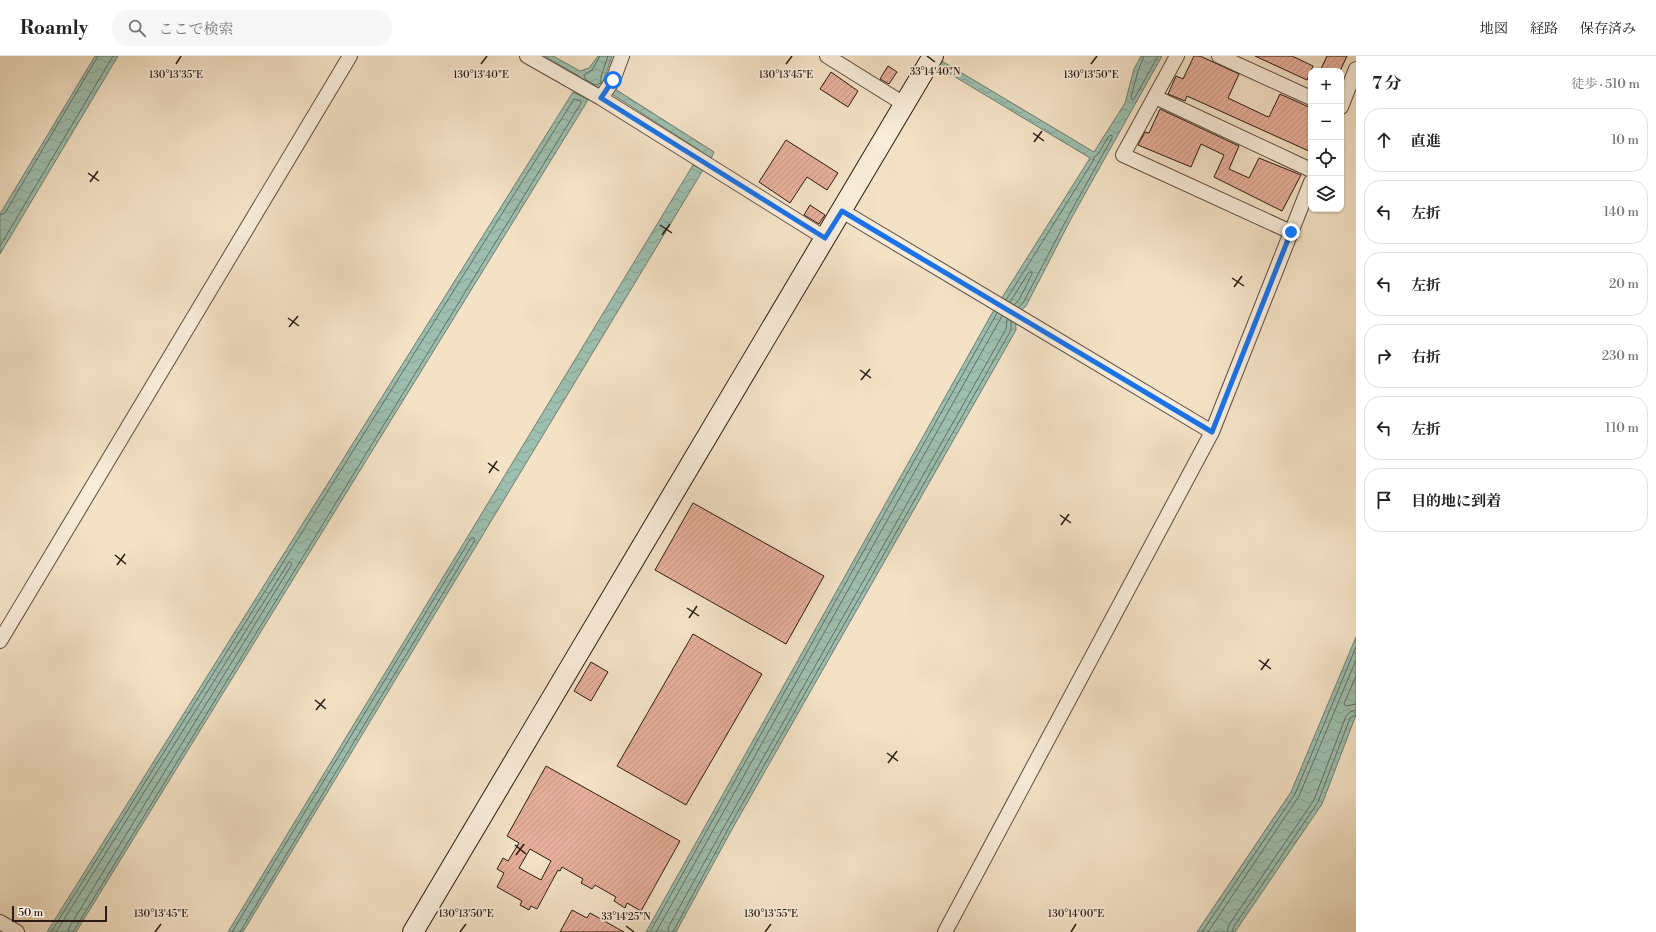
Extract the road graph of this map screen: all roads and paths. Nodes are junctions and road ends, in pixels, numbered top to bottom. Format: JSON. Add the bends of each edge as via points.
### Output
{"nodes":[{"id":1,"x":350,"y":56,"type":"edge"},
{"id":2,"x":527,"y":56,"type":"edge"},
{"id":3,"x":622,"y":56,"type":"edge"},
{"id":4,"x":828,"y":56,"type":"edge"},
{"id":5,"x":932,"y":56,"type":"edge"},
{"id":6,"x":1177,"y":56,"type":"edge"},
{"id":7,"x":1219,"y":56,"type":"edge"},
{"id":8,"x":1356,"y":69,"type":"edge"},
{"id":9,"x":1155,"y":97,"type":"junction"},
{"id":10,"x":1308,"y":97,"type":"edge"},
{"id":11,"x":601,"y":98,"type":"junction"},
{"id":12,"x":904,"y":104,"type":"junction"},
{"id":13,"x":1342,"y":104,"type":"edge"},
{"id":14,"x":1308,"y":169,"type":"edge"},
{"id":15,"x":1308,"y":190,"type":"edge"},
{"id":16,"x":842,"y":211,"type":"junction"},
{"id":17,"x":1291,"y":232,"type":"junction"},
{"id":18,"x":825,"y":238,"type":"junction"},
{"id":19,"x":1212,"y":432,"type":"junction"},
{"id":20,"x":0,"y":642,"type":"edge"},
{"id":21,"x":0,"y":922,"type":"edge"},
{"id":22,"x":17,"y":932,"type":"edge"},
{"id":23,"x":413,"y":932,"type":"edge"},
{"id":24,"x":945,"y":932,"type":"edge"}],
"edges":[{"from":1,"to":20,"type":"street"},
{"from":2,"to":11,"type":"street"},
{"from":3,"to":11,"type":"street","via":[[613,80]]},
{"from":4,"to":12,"type":"street"},
{"from":5,"to":12,"type":"street"},
{"from":6,"to":9,"type":"street"},
{"from":7,"to":10,"type":"street"},
{"from":8,"to":13,"type":"street"},
{"from":9,"to":14,"type":"street"},
{"from":9,"to":17,"type":"street","via":[[1123,155]]},
{"from":11,"to":18,"type":"street"},
{"from":12,"to":16,"type":"street"},
{"from":15,"to":17,"type":"street"},
{"from":16,"to":18,"type":"street"},
{"from":16,"to":19,"type":"street"},
{"from":17,"to":19,"type":"street"},
{"from":18,"to":23,"type":"street"},
{"from":19,"to":24,"type":"street"},
{"from":21,"to":22,"type":"street"}]}
